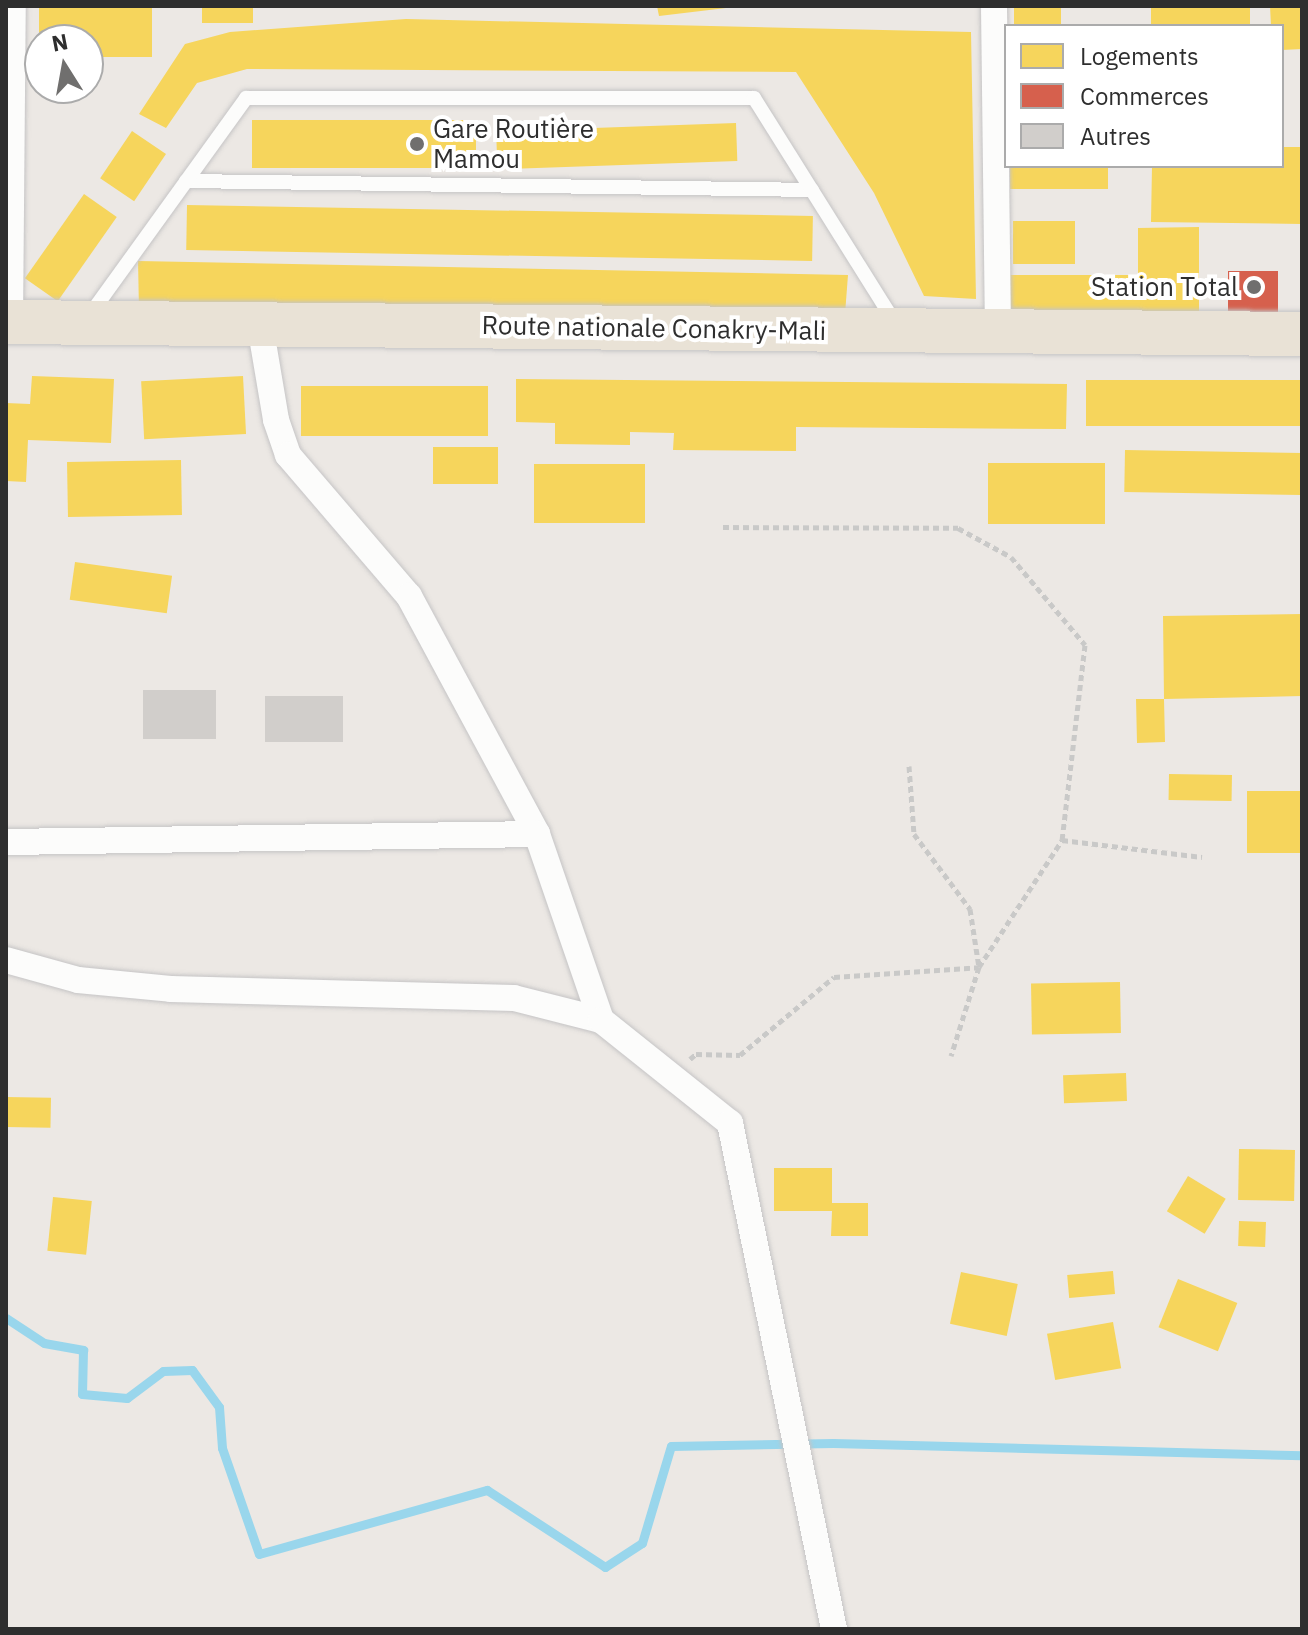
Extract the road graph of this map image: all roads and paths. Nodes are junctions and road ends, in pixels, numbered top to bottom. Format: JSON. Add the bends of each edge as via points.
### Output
{"nodes":[{"id":1,"x":13,"y":6,"type":"edge"},
{"id":2,"x":994,"y":6,"type":"edge"},
{"id":3,"x":186,"y":181,"type":"junction"},
{"id":4,"x":812,"y":190,"type":"junction"},
{"id":5,"x":8,"y":322,"type":"edge"},
{"id":6,"x":84,"y":323,"type":"junction"},
{"id":7,"x":260,"y":325,"type":"junction"},
{"id":8,"x":901,"y":331,"type":"junction"},
{"id":9,"x":998,"y":331,"type":"junction"},
{"id":10,"x":1302,"y":334,"type":"edge"},
{"id":11,"x":723,"y":527,"type":"dead end"},
{"id":12,"x":909,"y":766,"type":"dead end"},
{"id":13,"x":537,"y":834,"type":"junction"},
{"id":14,"x":1062,"y":840,"type":"junction"},
{"id":15,"x":6,"y":842,"type":"edge"},
{"id":16,"x":1202,"y":857,"type":"dead end"},
{"id":17,"x":6,"y":960,"type":"edge"},
{"id":18,"x":979,"y":967,"type":"junction"},
{"id":19,"x":601,"y":1020,"type":"junction"},
{"id":20,"x":951,"y":1056,"type":"dead end"},
{"id":21,"x":672,"y":1077,"type":"junction"},
{"id":22,"x":834,"y":1629,"type":"edge"}],
"edges":[{"from":1,"to":5,"type":"street"},
{"from":2,"to":9,"type":"street"},
{"from":3,"to":4,"type":"lane"},
{"from":3,"to":4,"type":"lane","via":[[246,98],[754,98]]},
{"from":3,"to":6,"type":"lane"},
{"from":4,"to":8,"type":"lane"},
{"from":5,"to":6,"type":"highway","name":"Route nationale Conakry-Mali"},
{"from":6,"to":7,"type":"highway","name":"Route nationale Conakry-Mali"},
{"from":7,"to":8,"type":"highway","name":"Route nationale Conakry-Mali"},
{"from":7,"to":13,"type":"street","via":[[276,420],[288,455],[409,596]]},
{"from":8,"to":9,"type":"highway","name":"Route nationale Conakry-Mali"},
{"from":9,"to":10,"type":"highway","name":"Route nationale Conakry-Mali"},
{"from":11,"to":14,"type":"path","via":[[958,528],[1011,557],[1085,645]]},
{"from":12,"to":18,"type":"path","via":[[914,834],[970,909]]},
{"from":13,"to":15,"type":"street"},
{"from":13,"to":19,"type":"street"},
{"from":14,"to":16,"type":"path"},
{"from":14,"to":18,"type":"path"},
{"from":17,"to":19,"type":"street","via":[[78,980],[171,989],[514,998]]},
{"from":18,"to":20,"type":"path"},
{"from":18,"to":21,"type":"path","via":[[834,977],[740,1055],[696,1054]]},
{"from":19,"to":21,"type":"street"},
{"from":21,"to":22,"type":"street","via":[[730,1123]]}]}
